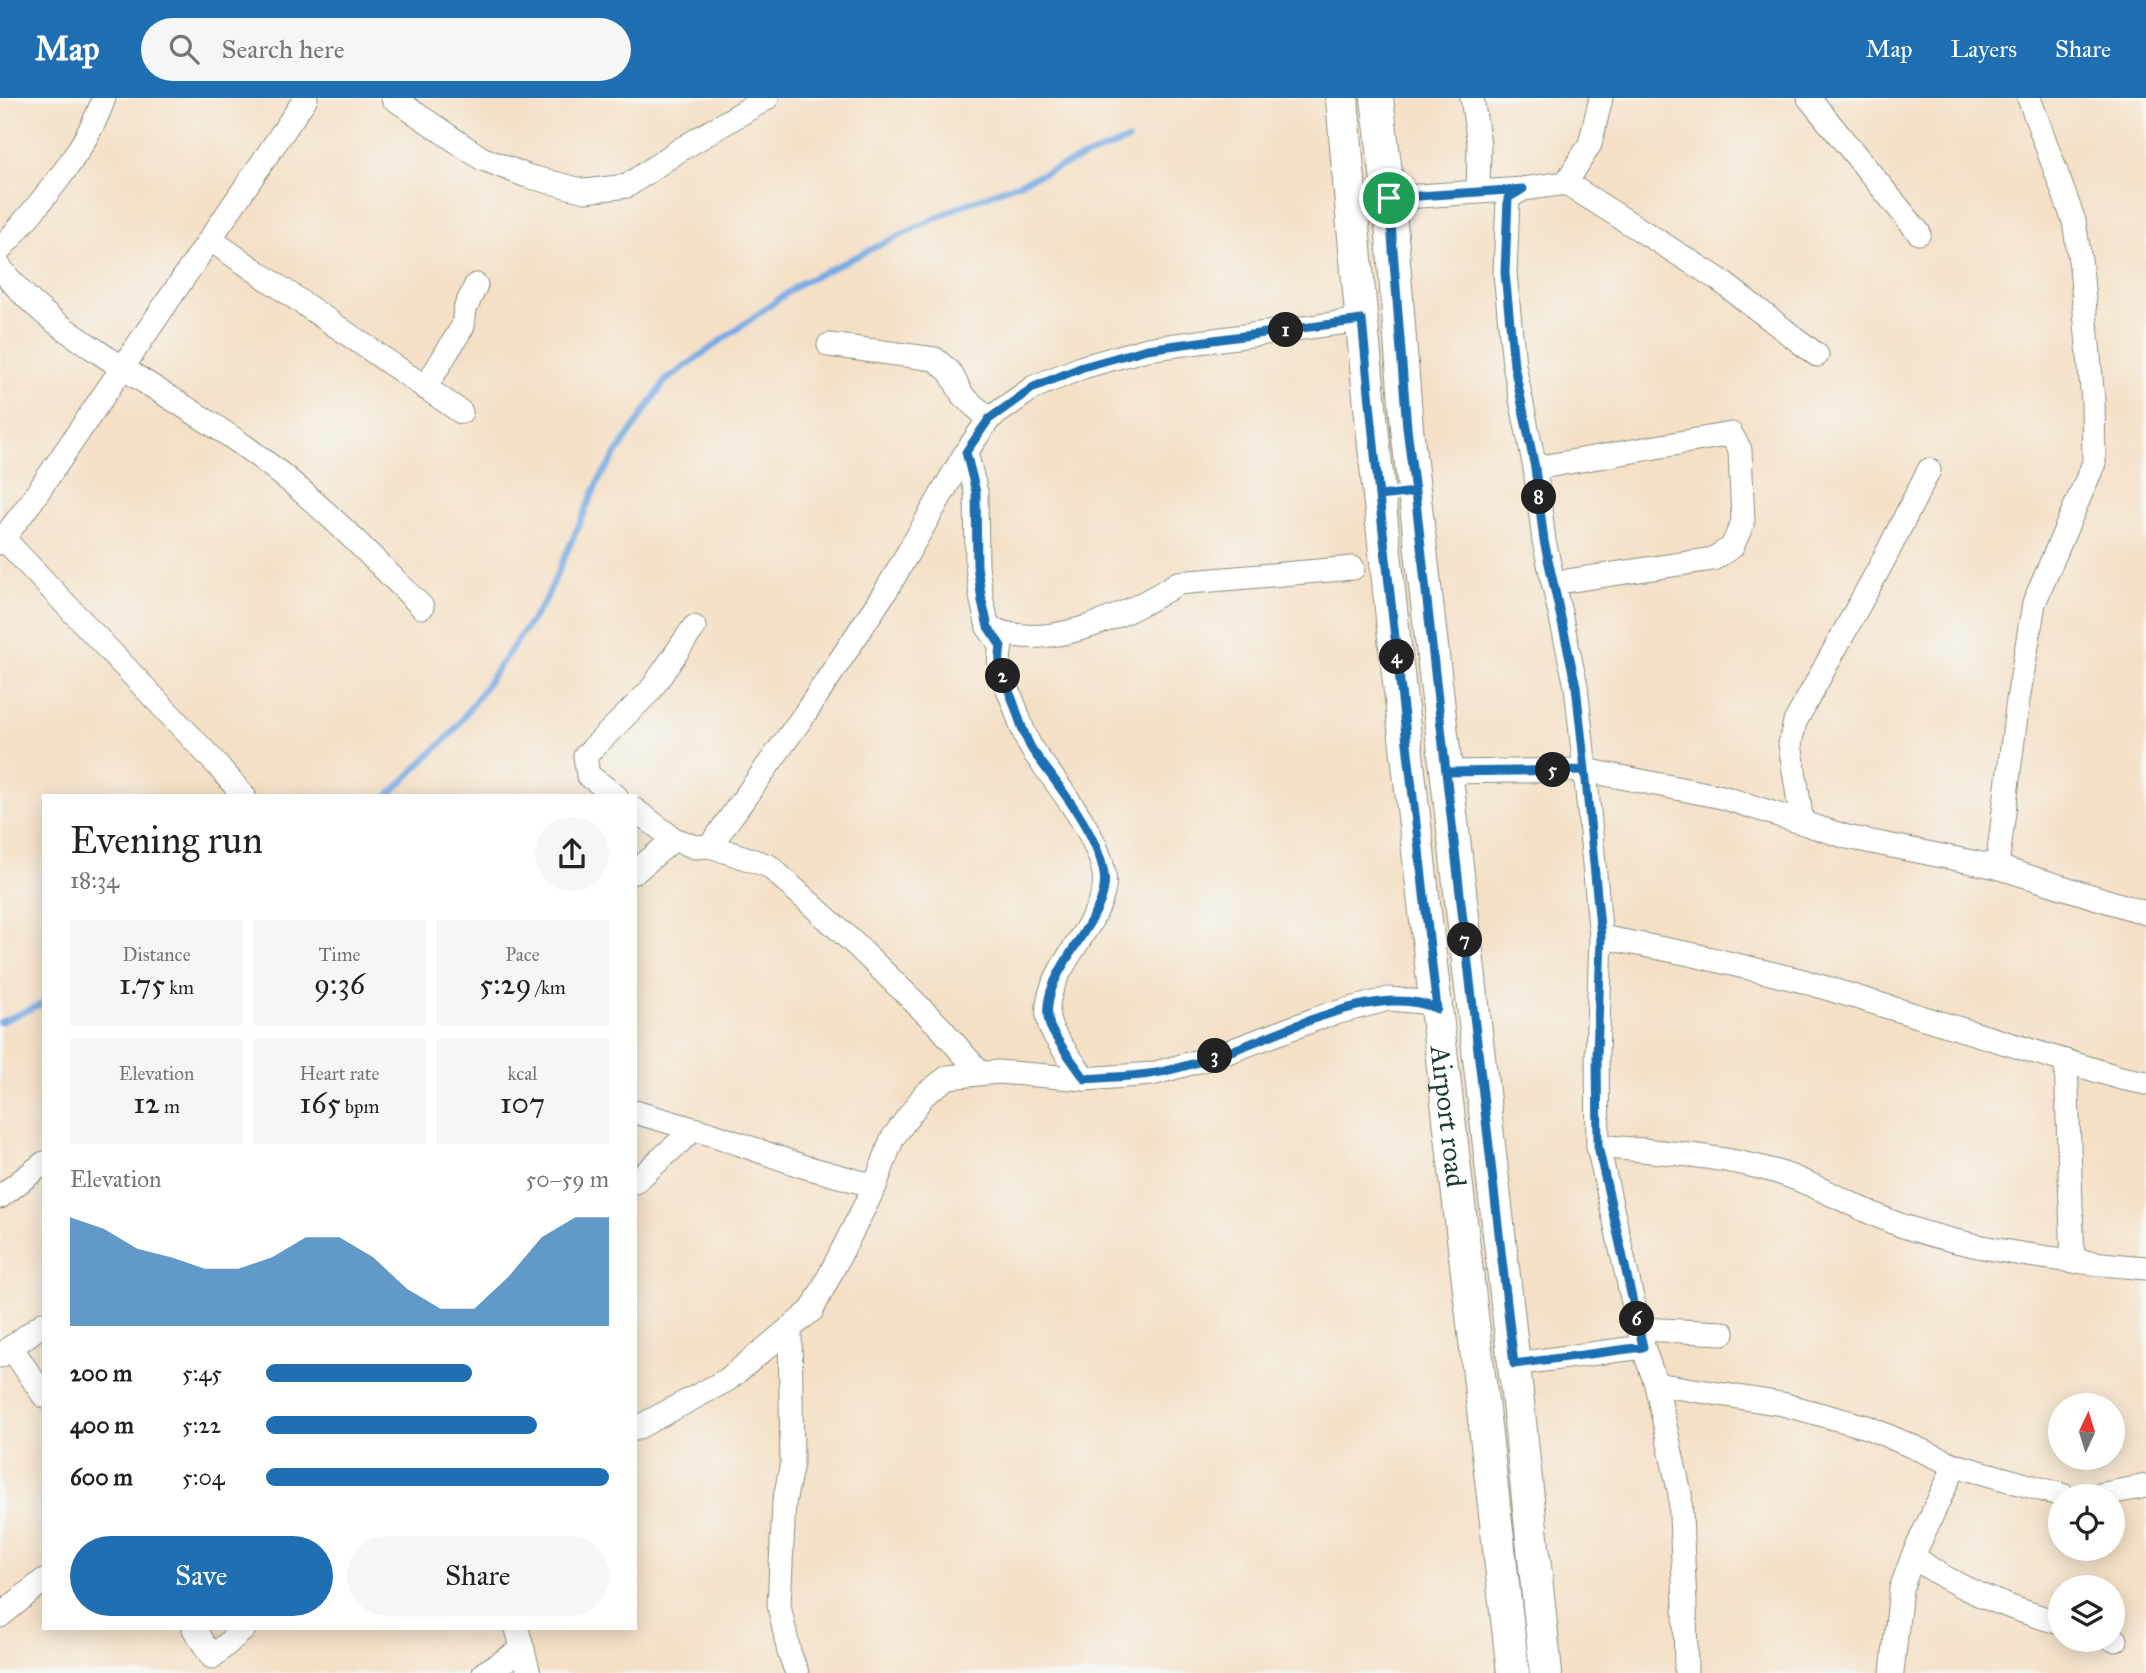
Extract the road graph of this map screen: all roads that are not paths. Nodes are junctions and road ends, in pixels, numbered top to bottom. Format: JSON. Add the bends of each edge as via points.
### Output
{"nodes":[{"id":1,"x":104,"y":98,"type":"edge"},
{"id":2,"x":306,"y":98,"type":"edge"},
{"id":3,"x":393,"y":98,"type":"edge"},
{"id":4,"x":767,"y":98,"type":"edge"},
{"id":5,"x":1342,"y":98,"type":"edge"},
{"id":6,"x":1377,"y":98,"type":"edge"},
{"id":7,"x":1472,"y":98,"type":"edge"},
{"id":8,"x":1601,"y":98,"type":"edge"},
{"id":9,"x":1809,"y":98,"type":"edge"},
{"id":10,"x":2029,"y":98,"type":"edge"},
{"id":11,"x":1566,"y":183,"type":"junction"},
{"id":12,"x":1523,"y":189,"type":"junction"},
{"id":13,"x":1478,"y":192,"type":"junction"},
{"id":14,"x":1389,"y":198,"type":"junction"},
{"id":15,"x":1919,"y":233,"type":"dead end"},
{"id":16,"x":211,"y":240,"type":"junction"},
{"id":17,"x":0,"y":250,"type":"edge"},
{"id":18,"x":0,"y":267,"type":"edge"},
{"id":19,"x":476,"y":285,"type":"dead end"},
{"id":20,"x":1362,"y":320,"type":"junction"},
{"id":21,"x":829,"y":345,"type":"dead end"},
{"id":22,"x":1817,"y":355,"type":"dead end"},
{"id":23,"x":123,"y":368,"type":"junction"},
{"id":24,"x":425,"y":388,"type":"junction"},
{"id":25,"x":461,"y":412,"type":"dead end"},
{"id":26,"x":989,"y":419,"type":"junction"},
{"id":27,"x":966,"y":452,"type":"junction"},
{"id":28,"x":1535,"y":468,"type":"junction"},
{"id":29,"x":1929,"y":470,"type":"dead end"},
{"id":30,"x":1415,"y":492,"type":"junction"},
{"id":31,"x":1379,"y":496,"type":"junction"},
{"id":32,"x":2,"y":541,"type":"edge"},
{"id":33,"x":1353,"y":568,"type":"dead end"},
{"id":34,"x":1553,"y":583,"type":"junction"},
{"id":35,"x":422,"y":607,"type":"dead end"},
{"id":36,"x":694,"y":627,"type":"dead end"},
{"id":37,"x":988,"y":627,"type":"junction"},
{"id":38,"x":1585,"y":770,"type":"junction"},
{"id":39,"x":1446,"y":772,"type":"junction"},
{"id":40,"x":242,"y":794,"type":"edge"},
{"id":41,"x":613,"y":794,"type":"edge"},
{"id":42,"x":637,"y":811,"type":"edge"},
{"id":43,"x":1802,"y":822,"type":"junction"},
{"id":44,"x":674,"y":839,"type":"junction"},
{"id":45,"x":710,"y":846,"type":"junction"},
{"id":46,"x":1997,"y":867,"type":"junction"},
{"id":47,"x":637,"y":870,"type":"edge"},
{"id":48,"x":2146,"y":913,"type":"edge"},
{"id":49,"x":1601,"y":937,"type":"junction"},
{"id":50,"x":1437,"y":1009,"type":"junction"},
{"id":51,"x":2066,"y":1061,"type":"junction"},
{"id":52,"x":980,"y":1073,"type":"junction"},
{"id":53,"x":1085,"y":1079,"type":"junction"},
{"id":54,"x":2146,"y":1083,"type":"edge"},
{"id":55,"x":637,"y":1113,"type":"edge"},
{"id":56,"x":694,"y":1129,"type":"junction"},
{"id":57,"x":1598,"y":1146,"type":"junction"},
{"id":58,"x":42,"y":1165,"type":"edge"},
{"id":59,"x":637,"y":1180,"type":"edge"},
{"id":60,"x":875,"y":1186,"type":"junction"},
{"id":61,"x":0,"y":1197,"type":"edge"},
{"id":62,"x":2073,"y":1262,"type":"junction"},
{"id":63,"x":2146,"y":1268,"type":"edge"},
{"id":64,"x":42,"y":1325,"type":"edge"},
{"id":65,"x":790,"y":1328,"type":"junction"},
{"id":66,"x":1723,"y":1333,"type":"dead end"},
{"id":67,"x":1641,"y":1338,"type":"junction"},
{"id":68,"x":6,"y":1352,"type":"edge"},
{"id":69,"x":1514,"y":1364,"type":"junction"},
{"id":70,"x":1656,"y":1384,"type":"junction"},
{"id":71,"x":42,"y":1394,"type":"edge"},
{"id":72,"x":637,"y":1428,"type":"edge"},
{"id":73,"x":1955,"y":1465,"type":"junction"},
{"id":74,"x":2146,"y":1486,"type":"edge"},
{"id":75,"x":2125,"y":1490,"type":"edge"},
{"id":76,"x":2048,"y":1491,"type":"edge"},
{"id":77,"x":1913,"y":1556,"type":"junction"},
{"id":78,"x":42,"y":1582,"type":"edge"},
{"id":79,"x":0,"y":1616,"type":"edge"},
{"id":80,"x":2048,"y":1619,"type":"edge"},
{"id":81,"x":195,"y":1630,"type":"edge"},
{"id":82,"x":243,"y":1630,"type":"edge"},
{"id":83,"x":520,"y":1639,"type":"edge"},
{"id":84,"x":484,"y":1673,"type":"edge"},
{"id":85,"x":528,"y":1673,"type":"edge"},
{"id":86,"x":797,"y":1673,"type":"edge"},
{"id":87,"x":1513,"y":1673,"type":"edge"},
{"id":88,"x":1546,"y":1673,"type":"edge"},
{"id":89,"x":1686,"y":1673,"type":"edge"},
{"id":90,"x":1892,"y":1673,"type":"edge"}],
"edges":[{"from":1,"to":17,"type":"street","via":[[45,197]]},
{"from":2,"to":16,"type":"street"},
{"from":3,"to":4,"type":"street","via":[[481,158],[585,191],[627,186]]},
{"from":5,"to":20,"type":"main road","name":"Airport road"},
{"from":6,"to":14,"type":"main road","name":"Airport road"},
{"from":7,"to":13,"type":"street","via":[[1479,144]]},
{"from":8,"to":11,"type":"street","via":[[1590,144]]},
{"from":9,"to":15,"type":"street"},
{"from":10,"to":46,"type":"street","via":[[2074,221],[2093,401],[2094,463],[2034,603]]},
{"from":11,"to":12,"type":"street"},
{"from":11,"to":22,"type":"street","via":[[1718,279]]},
{"from":12,"to":13,"type":"street"},
{"from":12,"to":28,"type":"street","via":[[1508,198],[1505,273],[1514,365]]},
{"from":13,"to":14,"type":"street"},
{"from":14,"to":30,"type":"main road","name":"Airport road"},
{"from":16,"to":23,"type":"street"},
{"from":16,"to":24,"type":"street"},
{"from":18,"to":23,"type":"street","via":[[40,312]]},
{"from":19,"to":24,"type":"street","via":[[463,326]]},
{"from":20,"to":26,"type":"street","via":[[1147,349],[1034,387]]},
{"from":20,"to":31,"type":"main road","name":"Airport road"},
{"from":21,"to":26,"type":"street","via":[[935,359],[950,372],[963,396]]},
{"from":23,"to":32,"type":"street"},
{"from":23,"to":35,"type":"street","via":[[244,445],[312,499]]},
{"from":24,"to":25,"type":"street"},
{"from":26,"to":27,"type":"street"},
{"from":27,"to":37,"type":"street","via":[[976,492],[977,566]]},
{"from":27,"to":45,"type":"street","via":[[887,589]]},
{"from":28,"to":34,"type":"street"},
{"from":28,"to":34,"type":"street","via":[[1731,434],[1740,450],[1742,522],[1732,547],[1713,559]]},
{"from":29,"to":43,"type":"street","via":[[1795,722],[1790,744]]},
{"from":30,"to":31,"type":"main road"},
{"from":30,"to":39,"type":"main road","name":"Airport road"},
{"from":31,"to":50,"type":"main road","name":"Airport road"},
{"from":32,"to":40,"type":"street"},
{"from":33,"to":37,"type":"street","via":[[1178,583],[1071,632],[1019,636]]},
{"from":34,"to":38,"type":"street","via":[[1576,686]]},
{"from":36,"to":41,"type":"street","via":[[650,691],[585,756],[587,775]]},
{"from":37,"to":53,"type":"street","via":[[1001,646],[998,663],[1032,749],[1097,849],[1105,876],[1103,895],[1049,998],[1050,1025]]},
{"from":38,"to":39,"type":"street"},
{"from":38,"to":43,"type":"street","via":[[1722,797]]},
{"from":38,"to":49,"type":"street"},
{"from":39,"to":69,"type":"main road","name":"Airport road"},
{"from":42,"to":44,"type":"street"},
{"from":43,"to":46,"type":"street","via":[[1847,837]]},
{"from":44,"to":45,"type":"street","via":[[695,847]]},
{"from":44,"to":47,"type":"street"},
{"from":45,"to":52,"type":"street","via":[[769,866],[940,1027]]},
{"from":46,"to":48,"type":"street"},
{"from":49,"to":51,"type":"street","via":[[1804,981]]},
{"from":49,"to":57,"type":"street"},
{"from":50,"to":53,"type":"street","via":[[1423,1002],[1389,999],[1152,1074]]},
{"from":50,"to":87,"type":"main road","name":"Airport road"},
{"from":51,"to":54,"type":"street"},
{"from":51,"to":62,"type":"street"},
{"from":52,"to":53,"type":"street"},
{"from":52,"to":60,"type":"street","via":[[947,1077],[924,1095],[892,1139]]},
{"from":55,"to":56,"type":"street"},
{"from":56,"to":59,"type":"street"},
{"from":56,"to":60,"type":"street"},
{"from":57,"to":62,"type":"street","via":[[1706,1158],[1777,1172],[1899,1225],[1976,1246]]},
{"from":57,"to":67,"type":"street"},
{"from":58,"to":61,"type":"street"},
{"from":60,"to":65,"type":"street","via":[[812,1310]]},
{"from":62,"to":63,"type":"street"},
{"from":64,"to":68,"type":"street"},
{"from":65,"to":72,"type":"street","via":[[727,1380]]},
{"from":65,"to":86,"type":"street","via":[[792,1464],[784,1503],[779,1605]]},
{"from":66,"to":67,"type":"street"},
{"from":67,"to":69,"type":"street"},
{"from":67,"to":70,"type":"street"},
{"from":68,"to":71,"type":"street"},
{"from":69,"to":88,"type":"main road","name":"Airport road"},
{"from":70,"to":73,"type":"street","via":[[1794,1408],[1867,1427]]},
{"from":70,"to":89,"type":"street","via":[[1680,1494]]},
{"from":73,"to":76,"type":"street"},
{"from":73,"to":77,"type":"street"},
{"from":74,"to":75,"type":"street"},
{"from":77,"to":80,"type":"street","via":[[1964,1586]]},
{"from":77,"to":90,"type":"street","via":[[1901,1589]]},
{"from":78,"to":79,"type":"street"},
{"from":81,"to":82,"type":"street","via":[[212,1657]]},
{"from":83,"to":84,"type":"street"},
{"from":83,"to":85,"type":"street"}]}
